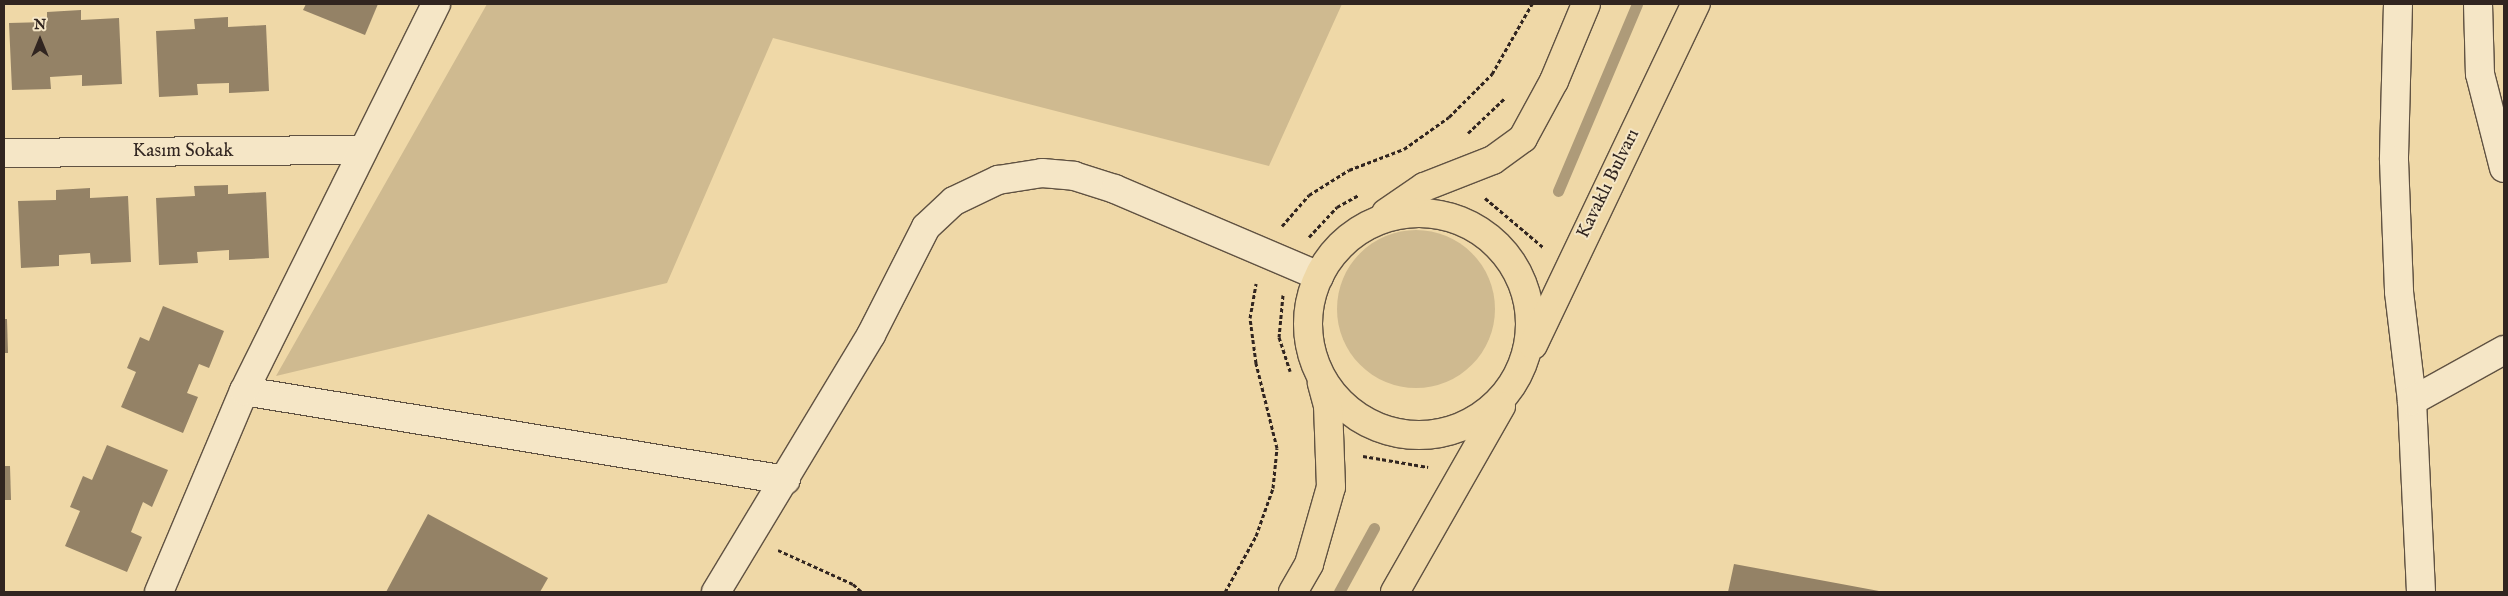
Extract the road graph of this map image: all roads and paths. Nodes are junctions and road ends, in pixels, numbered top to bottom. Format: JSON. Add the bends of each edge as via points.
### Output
{"nodes":[{"id":1,"x":436,"y":4,"type":"edge"},
{"id":2,"x":1586,"y":4,"type":"edge"},
{"id":3,"x":1696,"y":4,"type":"edge"},
{"id":4,"x":2398,"y":4,"type":"edge"},
{"id":5,"x":2478,"y":4,"type":"edge"},
{"id":6,"x":1510,"y":93,"type":"dead end"},
{"id":7,"x":1465,"y":136,"type":"dead end"},
{"id":8,"x":362,"y":150,"type":"junction"},
{"id":9,"x":4,"y":153,"type":"edge"},
{"id":10,"x":2504,"y":168,"type":"edge"},
{"id":11,"x":1368,"y":190,"type":"dead end"},
{"id":12,"x":1477,"y":191,"type":"dead end"},
{"id":13,"x":1379,"y":219,"type":"junction"},
{"id":14,"x":1545,"y":248,"type":"dead end"},
{"id":15,"x":1292,"y":265,"type":"junction"},
{"id":16,"x":1319,"y":276,"type":"junction"},
{"id":17,"x":2504,"y":350,"type":"edge"},
{"id":18,"x":1524,"y":364,"type":"junction"},
{"id":19,"x":1291,"y":377,"type":"dead end"},
{"id":20,"x":1320,"y":377,"type":"junction"},
{"id":21,"x":244,"y":391,"type":"junction"},
{"id":22,"x":1506,"y":396,"type":"junction"},
{"id":23,"x":2412,"y":401,"type":"junction"},
{"id":24,"x":1357,"y":455,"type":"dead end"},
{"id":25,"x":1436,"y":468,"type":"dead end"},
{"id":26,"x":786,"y":480,"type":"junction"},
{"id":27,"x":750,"y":538,"type":"junction"},
{"id":28,"x":159,"y":592,"type":"edge"},
{"id":29,"x":716,"y":592,"type":"edge"},
{"id":30,"x":862,"y":592,"type":"edge"},
{"id":31,"x":1293,"y":592,"type":"edge"},
{"id":32,"x":1395,"y":592,"type":"edge"},
{"id":33,"x":2421,"y":592,"type":"edge"}],
"edges":[{"from":1,"to":8,"type":"street"},
{"from":2,"to":13,"type":"main road","name":"Kavaklı Bulvarı","via":[[1554,81],[1523,138],[1493,160],[1424,187]]},
{"from":3,"to":18,"type":"main road","name":"Kavaklı Bulvarı"},
{"from":4,"to":23,"type":"street","via":[[2394,160],[2399,292]]},
{"from":5,"to":10,"type":"street","via":[[2480,74]]},
{"from":6,"to":7,"type":"path"},
{"from":8,"to":9,"type":"street","name":"Kasım Sokak"},
{"from":8,"to":21,"type":"street"},
{"from":11,"to":15,"type":"path","via":[[1337,207],[1322,221]]},
{"from":12,"to":14,"type":"path"},
{"from":13,"to":16,"type":"main road","name":"Kavaklı Bulvarı","via":[[1346,238]]},
{"from":13,"to":18,"type":"main road","name":"Kavaklı Bulvarı","via":[[1416,212],[1454,217],[1488,234],[1512,261],[1528,294],[1532,329]]},
{"from":15,"to":16,"type":"street"},
{"from":15,"to":19,"type":"path","via":[[1279,305],[1279,337]]},
{"from":15,"to":26,"type":"street","via":[[1116,189],[1074,176],[1042,173],[998,180],[954,202],[926,226],[871,335]]},
{"from":16,"to":20,"type":"main road","name":"Kavaklı Bulvarı","via":[[1308,303],[1308,341]]},
{"from":17,"to":23,"type":"street"},
{"from":18,"to":22,"type":"main road","name":"Kavaklı Bulvarı"},
{"from":20,"to":22,"type":"main road","name":"Kavaklı Bulvarı","via":[[1351,412],[1374,427],[1409,436],[1445,433],[1478,420]]},
{"from":20,"to":31,"type":"main road","name":"Kavaklı Bulvarı","via":[[1328,406],[1331,487],[1309,564]]},
{"from":21,"to":26,"type":"street"},
{"from":21,"to":28,"type":"street"},
{"from":22,"to":32,"type":"main road","name":"Kavaklı Bulvarı","via":[[1474,458]]},
{"from":23,"to":33,"type":"street"},
{"from":24,"to":25,"type":"path"},
{"from":26,"to":27,"type":"street"},
{"from":27,"to":29,"type":"street"},
{"from":27,"to":30,"type":"path","via":[[854,584]]}]}
